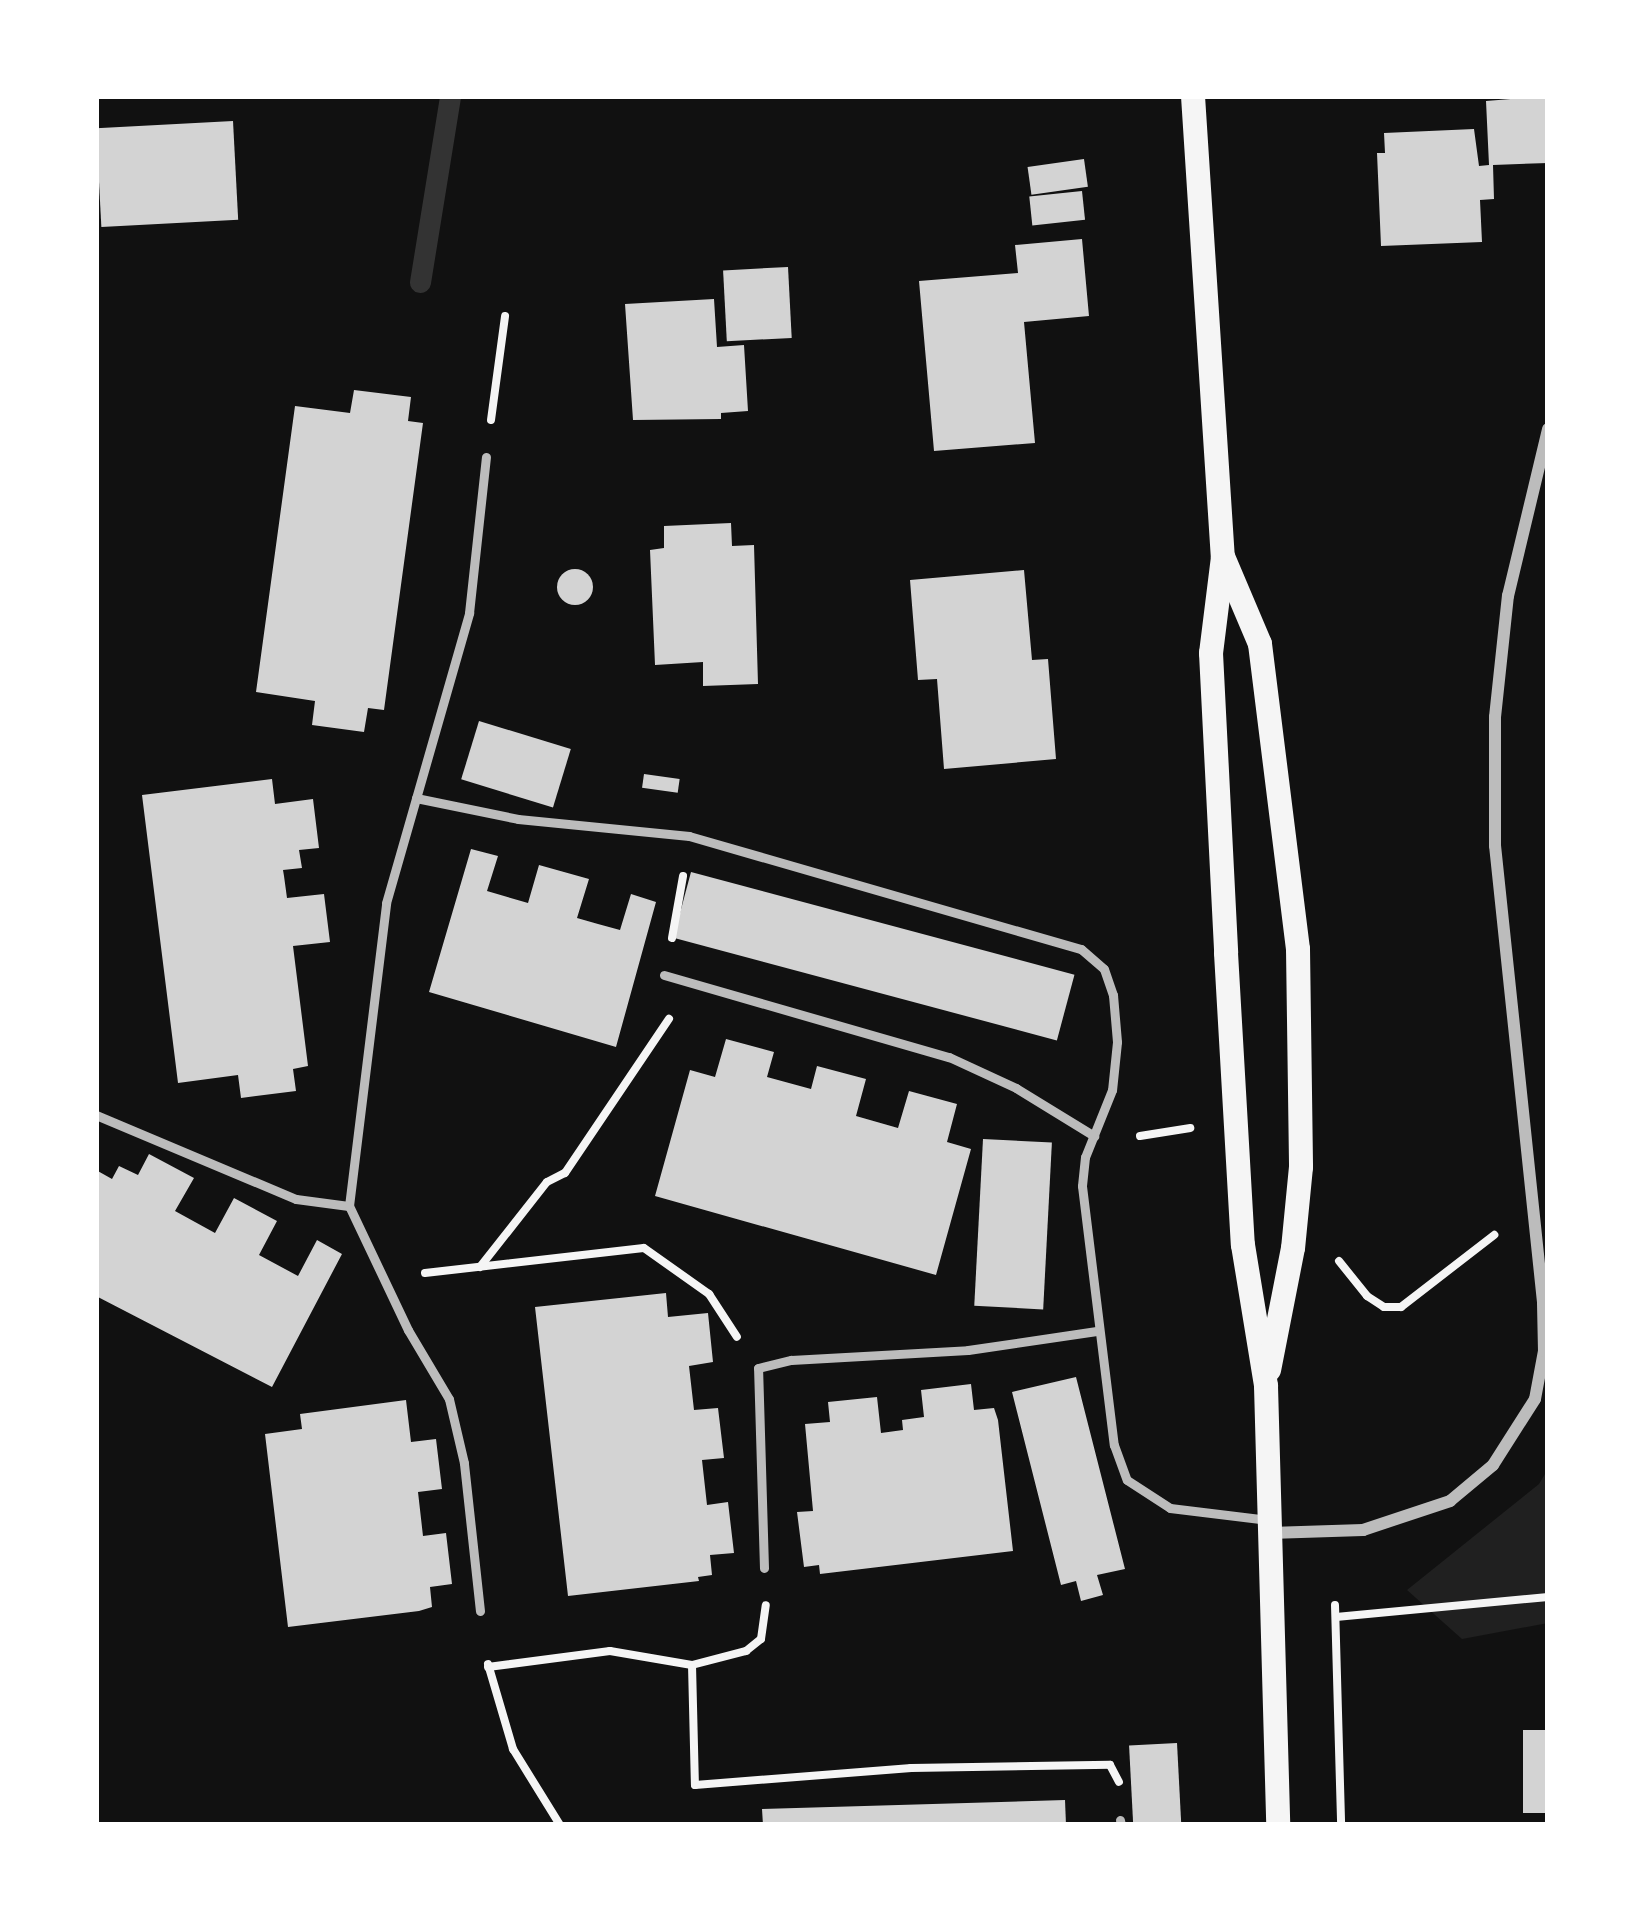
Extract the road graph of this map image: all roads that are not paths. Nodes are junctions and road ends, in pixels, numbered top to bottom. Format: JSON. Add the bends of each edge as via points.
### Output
{"nodes":[{"id":1,"x":1193,"y":96,"type":"edge"},
{"id":2,"x":1548,"y":429,"type":"edge"},
{"id":3,"x":485,"y":458,"type":"road end"},
{"id":4,"x":1223,"y":557,"type":"junction"},
{"id":5,"x":416,"y":798,"type":"junction"},
{"id":6,"x":664,"y":975,"type":"road end"},
{"id":7,"x":96,"y":1115,"type":"edge"},
{"id":8,"x":1094,"y":1136,"type":"junction"},
{"id":9,"x":349,"y":1206,"type":"junction"},
{"id":10,"x":1097,"y":1331,"type":"junction"},
{"id":11,"x":1266,"y":1386,"type":"junction"},
{"id":12,"x":1268,"y":1527,"type":"junction"},
{"id":13,"x":764,"y":1568,"type":"road end"},
{"id":14,"x":480,"y":1611,"type":"road end"},
{"id":15,"x":1278,"y":1825,"type":"edge"}],
"edges":[{"from":1,"to":4,"type":"main road"},
{"from":2,"to":12,"type":"street","via":[[1511,578],[1495,717],[1495,846],[1543,1302],[1541,1373],[1523,1424],[1450,1501],[1389,1524]]},
{"from":3,"to":5,"type":"lane","via":[[469,613]]},
{"from":4,"to":11,"type":"main road","via":[[1211,653],[1226,953],[1243,1245]]},
{"from":4,"to":11,"type":"main road","via":[[1260,644],[1298,949],[1301,1167]]},
{"from":5,"to":8,"type":"lane","via":[[518,819],[689,836],[1081,949],[1104,969],[1117,1042],[1112,1090]]},
{"from":5,"to":9,"type":"lane","via":[[386,903]]},
{"from":6,"to":8,"type":"lane","via":[[949,1057]]},
{"from":7,"to":9,"type":"lane","via":[[296,1199]]},
{"from":8,"to":10,"type":"lane","via":[[1082,1186]]},
{"from":9,"to":14,"type":"lane","via":[[456,1422]]},
{"from":10,"to":12,"type":"lane","via":[[1127,1480],[1170,1508]]},
{"from":10,"to":13,"type":"lane","via":[[758,1368]]},
{"from":11,"to":12,"type":"main road"},
{"from":12,"to":15,"type":"main road"}]}
